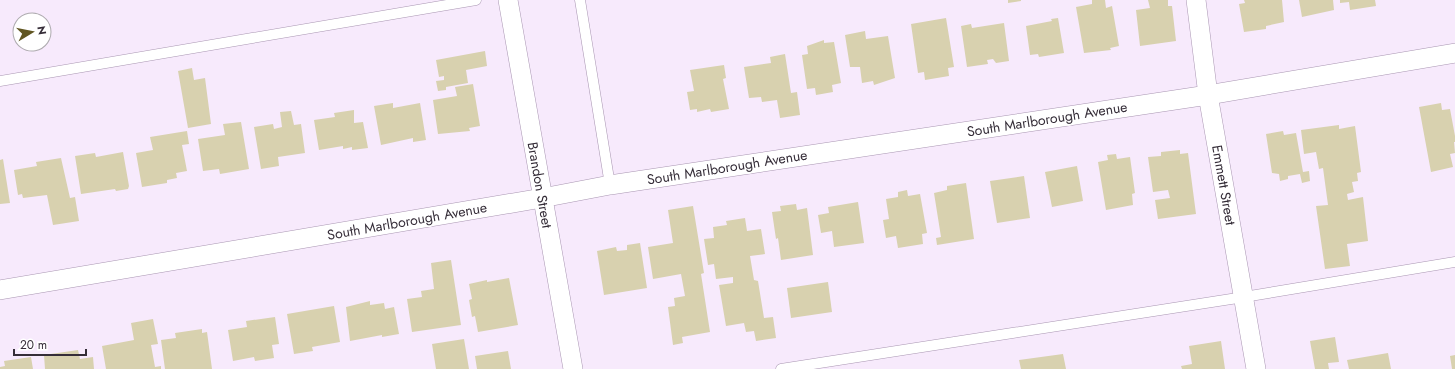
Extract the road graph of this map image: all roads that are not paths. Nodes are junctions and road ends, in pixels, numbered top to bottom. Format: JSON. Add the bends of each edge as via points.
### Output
{"nodes":[{"id":1,"x":476,"y":0,"type":"edge"},
{"id":2,"x":508,"y":0,"type":"edge"},
{"id":3,"x":580,"y":0,"type":"edge"},
{"id":4,"x":1196,"y":0,"type":"edge"},
{"id":5,"x":1455,"y":53,"type":"edge"},
{"id":6,"x":0,"y":82,"type":"edge"},
{"id":7,"x":1208,"y":94,"type":"junction"},
{"id":8,"x":610,"y":185,"type":"junction"},
{"id":9,"x":542,"y":198,"type":"junction"},
{"id":10,"x":1455,"y":262,"type":"edge"},
{"id":11,"x":0,"y":290,"type":"edge"},
{"id":12,"x":1244,"y":297,"type":"junction"},
{"id":13,"x":573,"y":369,"type":"edge"},
{"id":14,"x":781,"y":369,"type":"edge"},
{"id":15,"x":1256,"y":369,"type":"edge"}],
"edges":[{"from":1,"to":6,"type":"lane"},
{"from":2,"to":9,"type":"street","name":"Brandon Street"},
{"from":3,"to":8,"type":"lane"},
{"from":4,"to":7,"type":"street","name":"Emmett Street"},
{"from":5,"to":7,"type":"street","name":"South Marlborough Avenue"},
{"from":7,"to":8,"type":"street","name":"South Marlborough Avenue"},
{"from":7,"to":12,"type":"street","name":"Emmett Street"},
{"from":8,"to":9,"type":"street","name":"South Marlborough Avenue"},
{"from":9,"to":11,"type":"street","name":"South Marlborough Avenue"},
{"from":9,"to":13,"type":"street","name":"Brandon Street"},
{"from":10,"to":12,"type":"lane"},
{"from":12,"to":14,"type":"lane"},
{"from":12,"to":15,"type":"street","name":"Emmett Street"}]}
